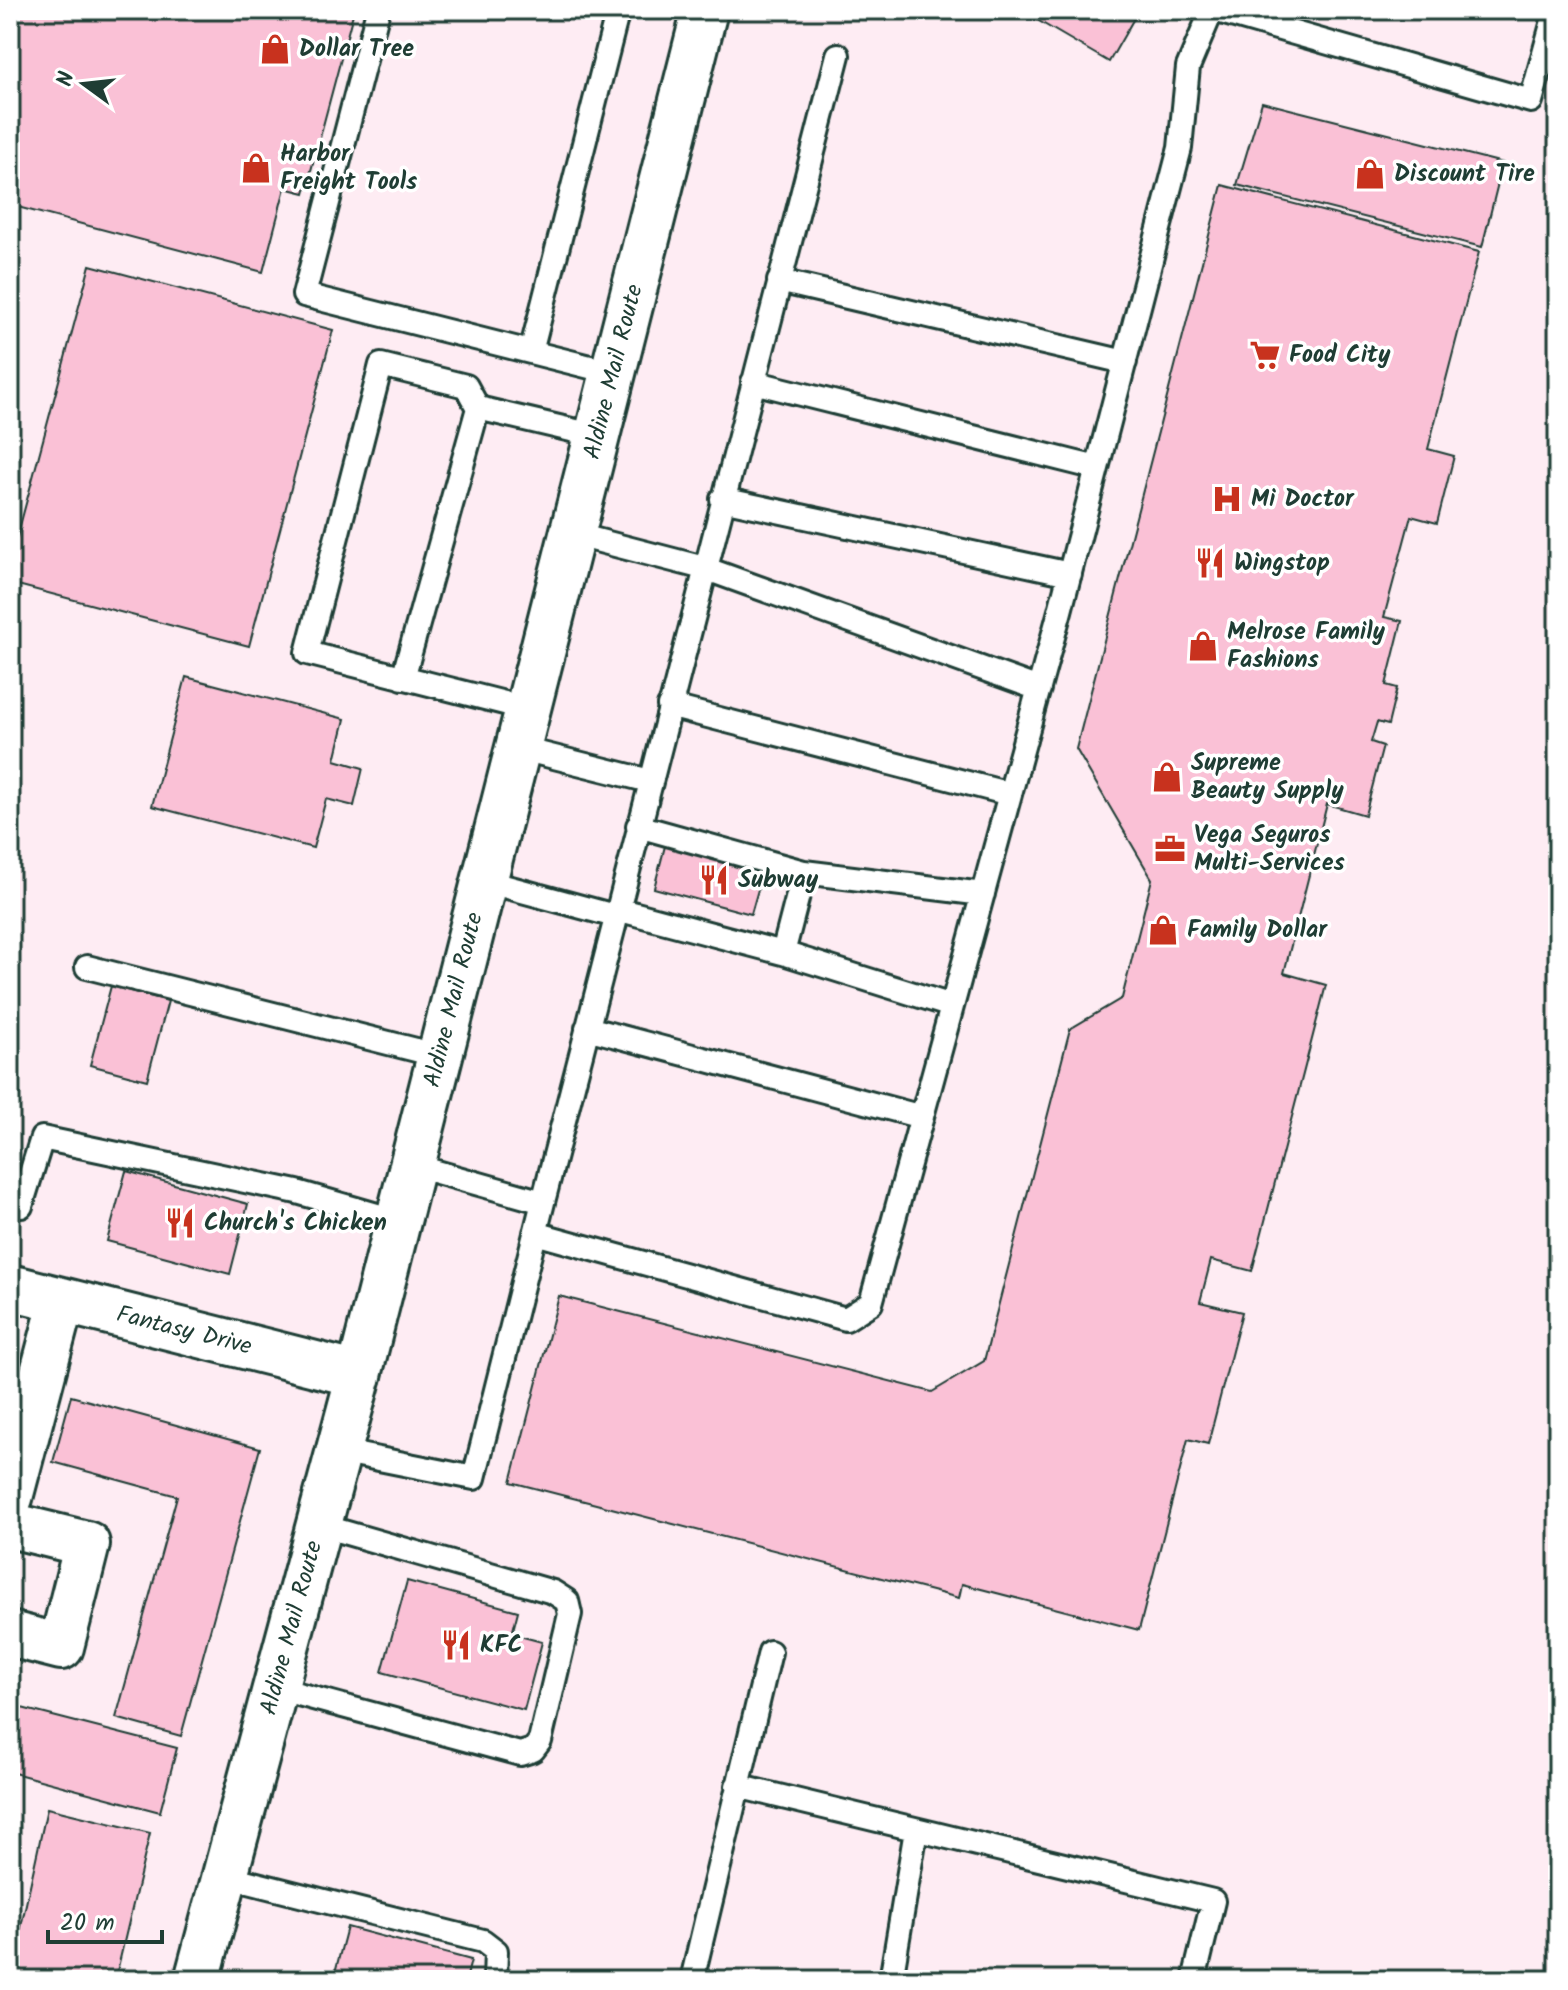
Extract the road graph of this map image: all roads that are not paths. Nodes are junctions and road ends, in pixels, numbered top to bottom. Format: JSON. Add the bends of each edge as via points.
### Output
{"nodes":[{"id":1,"x":378,"y":10,"type":"edge"},
{"id":2,"x":618,"y":10,"type":"edge"},
{"id":3,"x":1213,"y":10,"type":"edge"},
{"id":4,"x":1556,"y":10,"type":"edge"},
{"id":5,"x":703,"y":12,"type":"edge"},
{"id":6,"x":838,"y":55,"type":"dead end"},
{"id":7,"x":779,"y":281,"type":"junction"},
{"id":8,"x":531,"y":352,"type":"junction"},
{"id":9,"x":1125,"y":362,"type":"junction"},
{"id":10,"x":614,"y":373,"type":"junction"},
{"id":11,"x":753,"y":382,"type":"junction"},
{"id":12,"x":478,"y":408,"type":"junction"},
{"id":13,"x":597,"y":436,"type":"junction"},
{"id":14,"x":1097,"y":468,"type":"junction"},
{"id":15,"x":722,"y":499,"type":"junction"},
{"id":16,"x":573,"y":534,"type":"junction"},
{"id":17,"x":704,"y":568,"type":"junction"},
{"id":18,"x":1070,"y":574,"type":"junction"},
{"id":19,"x":403,"y":678,"type":"junction"},
{"id":20,"x":1039,"y":689,"type":"junction"},
{"id":21,"x":669,"y":706,"type":"junction"},
{"id":22,"x":523,"y":729,"type":"junction"},
{"id":23,"x":650,"y":781,"type":"junction"},
{"id":24,"x":1010,"y":794,"type":"junction"},
{"id":25,"x":638,"y":826,"type":"junction"},
{"id":26,"x":804,"y":872,"type":"junction"},
{"id":27,"x":485,"y":881,"type":"junction"},
{"id":28,"x":983,"y":894,"type":"junction"},
{"id":29,"x":616,"y":913,"type":"junction"},
{"id":30,"x":783,"y":953,"type":"junction"},
{"id":31,"x":87,"y":967,"type":"dead end"},
{"id":32,"x":952,"y":1006,"type":"junction"},
{"id":33,"x":587,"y":1028,"type":"junction"},
{"id":34,"x":440,"y":1056,"type":"junction"},
{"id":35,"x":922,"y":1117,"type":"junction"},
{"id":36,"x":412,"y":1165,"type":"junction"},
{"id":37,"x":543,"y":1202,"type":"junction"},
{"id":38,"x":21,"y":1206,"type":"dead end"},
{"id":39,"x":398,"y":1221,"type":"junction"},
{"id":40,"x":535,"y":1233,"type":"junction"},
{"id":41,"x":10,"y":1287,"type":"edge"},
{"id":42,"x":62,"y":1300,"type":"junction"},
{"id":43,"x":359,"y":1375,"type":"junction"},
{"id":44,"x":339,"y":1451,"type":"junction"},
{"id":45,"x":10,"y":1498,"type":"edge"},
{"id":46,"x":10,"y":1525,"type":"edge"},
{"id":47,"x":319,"y":1525,"type":"junction"},
{"id":48,"x":10,"y":1634,"type":"edge"},
{"id":49,"x":770,"y":1652,"type":"dead end"},
{"id":50,"x":276,"y":1688,"type":"junction"},
{"id":51,"x":737,"y":1786,"type":"junction"},
{"id":52,"x":916,"y":1830,"type":"junction"},
{"id":53,"x":225,"y":1876,"type":"junction"},
{"id":54,"x":197,"y":1980,"type":"edge"},
{"id":55,"x":495,"y":1980,"type":"edge"},
{"id":56,"x":692,"y":1980,"type":"edge"},
{"id":57,"x":891,"y":1980,"type":"edge"},
{"id":58,"x":1194,"y":1980,"type":"edge"}],
"edges":[{"from":1,"to":8,"type":"lane","via":[[304,295]]},
{"from":2,"to":8,"type":"lane"},
{"from":3,"to":4,"type":"lane","via":[[1531,101]]},
{"from":3,"to":9,"type":"lane","via":[[1188,67],[1180,148]]},
{"from":5,"to":10,"type":"main road","name":"Aldine Mail Route"},
{"from":6,"to":7,"type":"lane"},
{"from":7,"to":9,"type":"lane"},
{"from":7,"to":11,"type":"lane"},
{"from":8,"to":10,"type":"lane"},
{"from":9,"to":14,"type":"lane"},
{"from":10,"to":13,"type":"main road","name":"Aldine Mail Route"},
{"from":11,"to":14,"type":"lane"},
{"from":11,"to":15,"type":"lane"},
{"from":12,"to":13,"type":"lane"},
{"from":12,"to":19,"type":"lane"},
{"from":12,"to":19,"type":"lane","via":[[466,386],[381,365],[307,653]]},
{"from":13,"to":16,"type":"main road","name":"Aldine Mail Route"},
{"from":14,"to":18,"type":"lane"},
{"from":15,"to":17,"type":"lane"},
{"from":15,"to":18,"type":"lane"},
{"from":16,"to":17,"type":"lane"},
{"from":16,"to":22,"type":"main road","name":"Aldine Mail Route"},
{"from":17,"to":20,"type":"lane"},
{"from":17,"to":21,"type":"lane"},
{"from":18,"to":20,"type":"lane"},
{"from":19,"to":22,"type":"lane"},
{"from":20,"to":24,"type":"lane"},
{"from":21,"to":23,"type":"lane"},
{"from":21,"to":24,"type":"lane"},
{"from":22,"to":23,"type":"lane"},
{"from":22,"to":27,"type":"main road","name":"Aldine Mail Route"},
{"from":23,"to":25,"type":"lane"},
{"from":24,"to":28,"type":"lane"},
{"from":25,"to":26,"type":"lane"},
{"from":25,"to":29,"type":"lane"},
{"from":26,"to":28,"type":"lane"},
{"from":26,"to":30,"type":"lane"},
{"from":27,"to":29,"type":"lane"},
{"from":27,"to":34,"type":"main road","name":"Aldine Mail Route"},
{"from":28,"to":32,"type":"lane"},
{"from":29,"to":30,"type":"lane"},
{"from":29,"to":33,"type":"lane"},
{"from":30,"to":32,"type":"lane"},
{"from":31,"to":34,"type":"lane"},
{"from":32,"to":35,"type":"lane"},
{"from":33,"to":35,"type":"lane"},
{"from":33,"to":37,"type":"lane"},
{"from":34,"to":36,"type":"main road","name":"Aldine Mail Route"},
{"from":35,"to":40,"type":"lane","via":[[871,1303],[846,1319]]},
{"from":36,"to":37,"type":"lane"},
{"from":36,"to":39,"type":"main road","name":"Aldine Mail Route"},
{"from":37,"to":40,"type":"lane"},
{"from":38,"to":39,"type":"lane","via":[[42,1138],[297,1192]]},
{"from":39,"to":43,"type":"main road","name":"Aldine Mail Route"},
{"from":40,"to":44,"type":"lane","via":[[474,1478]]},
{"from":41,"to":42,"type":"main road","name":"Fantasy Drive"},
{"from":42,"to":43,"type":"main road","name":"Fantasy Drive"},
{"from":42,"to":45,"type":"main road"},
{"from":43,"to":44,"type":"main road","name":"Aldine Mail Route"},
{"from":44,"to":47,"type":"main road","name":"Aldine Mail Route"},
{"from":46,"to":48,"type":"main road","via":[[87,1544],[61,1647]]},
{"from":47,"to":50,"type":"main road","name":"Aldine Mail Route"},
{"from":47,"to":50,"type":"lane","via":[[553,1592],[567,1601],[570,1614],[540,1741],[520,1754]]},
{"from":49,"to":51,"type":"lane"},
{"from":50,"to":53,"type":"main road","name":"Aldine Mail Route"},
{"from":51,"to":52,"type":"lane"},
{"from":51,"to":56,"type":"lane"},
{"from":52,"to":57,"type":"lane"},
{"from":52,"to":58,"type":"lane","via":[[1213,1901]]},
{"from":53,"to":54,"type":"main road","name":"Aldine Mail Route"},
{"from":53,"to":55,"type":"lane","via":[[483,1941],[496,1951]]}]}
